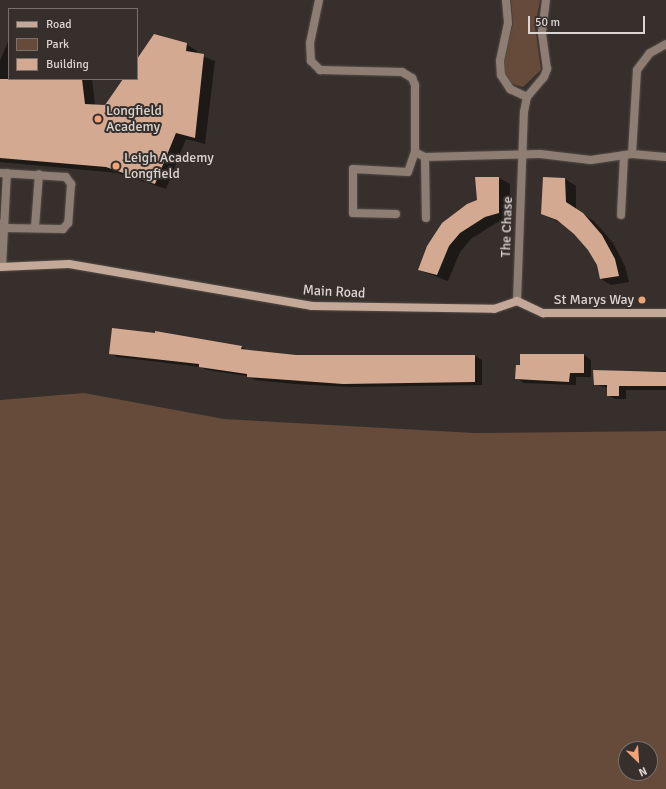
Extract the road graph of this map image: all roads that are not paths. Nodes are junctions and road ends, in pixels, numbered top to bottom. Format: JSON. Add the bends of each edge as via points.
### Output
{"nodes":[{"id":1,"x":319,"y":0,"type":"edge"},
{"id":2,"x":506,"y":0,"type":"edge"},
{"id":3,"x":546,"y":0,"type":"edge"},
{"id":4,"x":666,"y":44,"type":"edge"},
{"id":5,"x":527,"y":97,"type":"junction"},
{"id":6,"x":415,"y":152,"type":"junction"},
{"id":7,"x":523,"y":154,"type":"junction"},
{"id":8,"x":628,"y":154,"type":"junction"},
{"id":9,"x":425,"y":157,"type":"junction"},
{"id":10,"x":666,"y":157,"type":"edge"},
{"id":11,"x":3,"y":173,"type":"edge"},
{"id":12,"x":38,"y":174,"type":"junction"},
{"id":13,"x":396,"y":214,"type":"dead end"},
{"id":14,"x":621,"y":215,"type":"dead end"},
{"id":15,"x":426,"y":218,"type":"dead end"},
{"id":16,"x":2,"y":226,"type":"edge"},
{"id":17,"x":35,"y":228,"type":"junction"},
{"id":18,"x":1,"y":267,"type":"edge"},
{"id":19,"x":517,"y":301,"type":"junction"},
{"id":20,"x":666,"y":313,"type":"edge"}],
"edges":[{"from":1,"to":6,"type":"street","via":[[310,43],[311,61],[320,70],[402,72],[412,78],[415,85]]},
{"from":2,"to":5,"type":"street","via":[[508,23],[500,61],[500,75],[510,89]]},
{"from":3,"to":5,"type":"street","via":[[542,32],[547,69],[544,77]]},
{"from":4,"to":8,"type":"street","via":[[650,53],[637,70]]},
{"from":5,"to":7,"type":"street","name":"The Chase"},
{"from":6,"to":9,"type":"street"},
{"from":6,"to":13,"type":"street","via":[[408,172],[353,169],[353,213]]},
{"from":7,"to":8,"type":"street","via":[[591,160]]},
{"from":7,"to":9,"type":"street"},
{"from":7,"to":19,"type":"street","name":"The Chase"},
{"from":8,"to":10,"type":"street"},
{"from":8,"to":14,"type":"street"},
{"from":9,"to":15,"type":"street"},
{"from":11,"to":12,"type":"street"},
{"from":11,"to":16,"type":"street"},
{"from":12,"to":17,"type":"street"},
{"from":12,"to":17,"type":"street","via":[[66,177],[71,184],[71,192],[67,226],[63,229]]},
{"from":16,"to":17,"type":"street"},
{"from":16,"to":18,"type":"street"},
{"from":18,"to":19,"type":"main road","name":"Main Road","via":[[69,264],[312,306],[494,309]]},
{"from":19,"to":20,"type":"main road","via":[[543,313]]}]}
